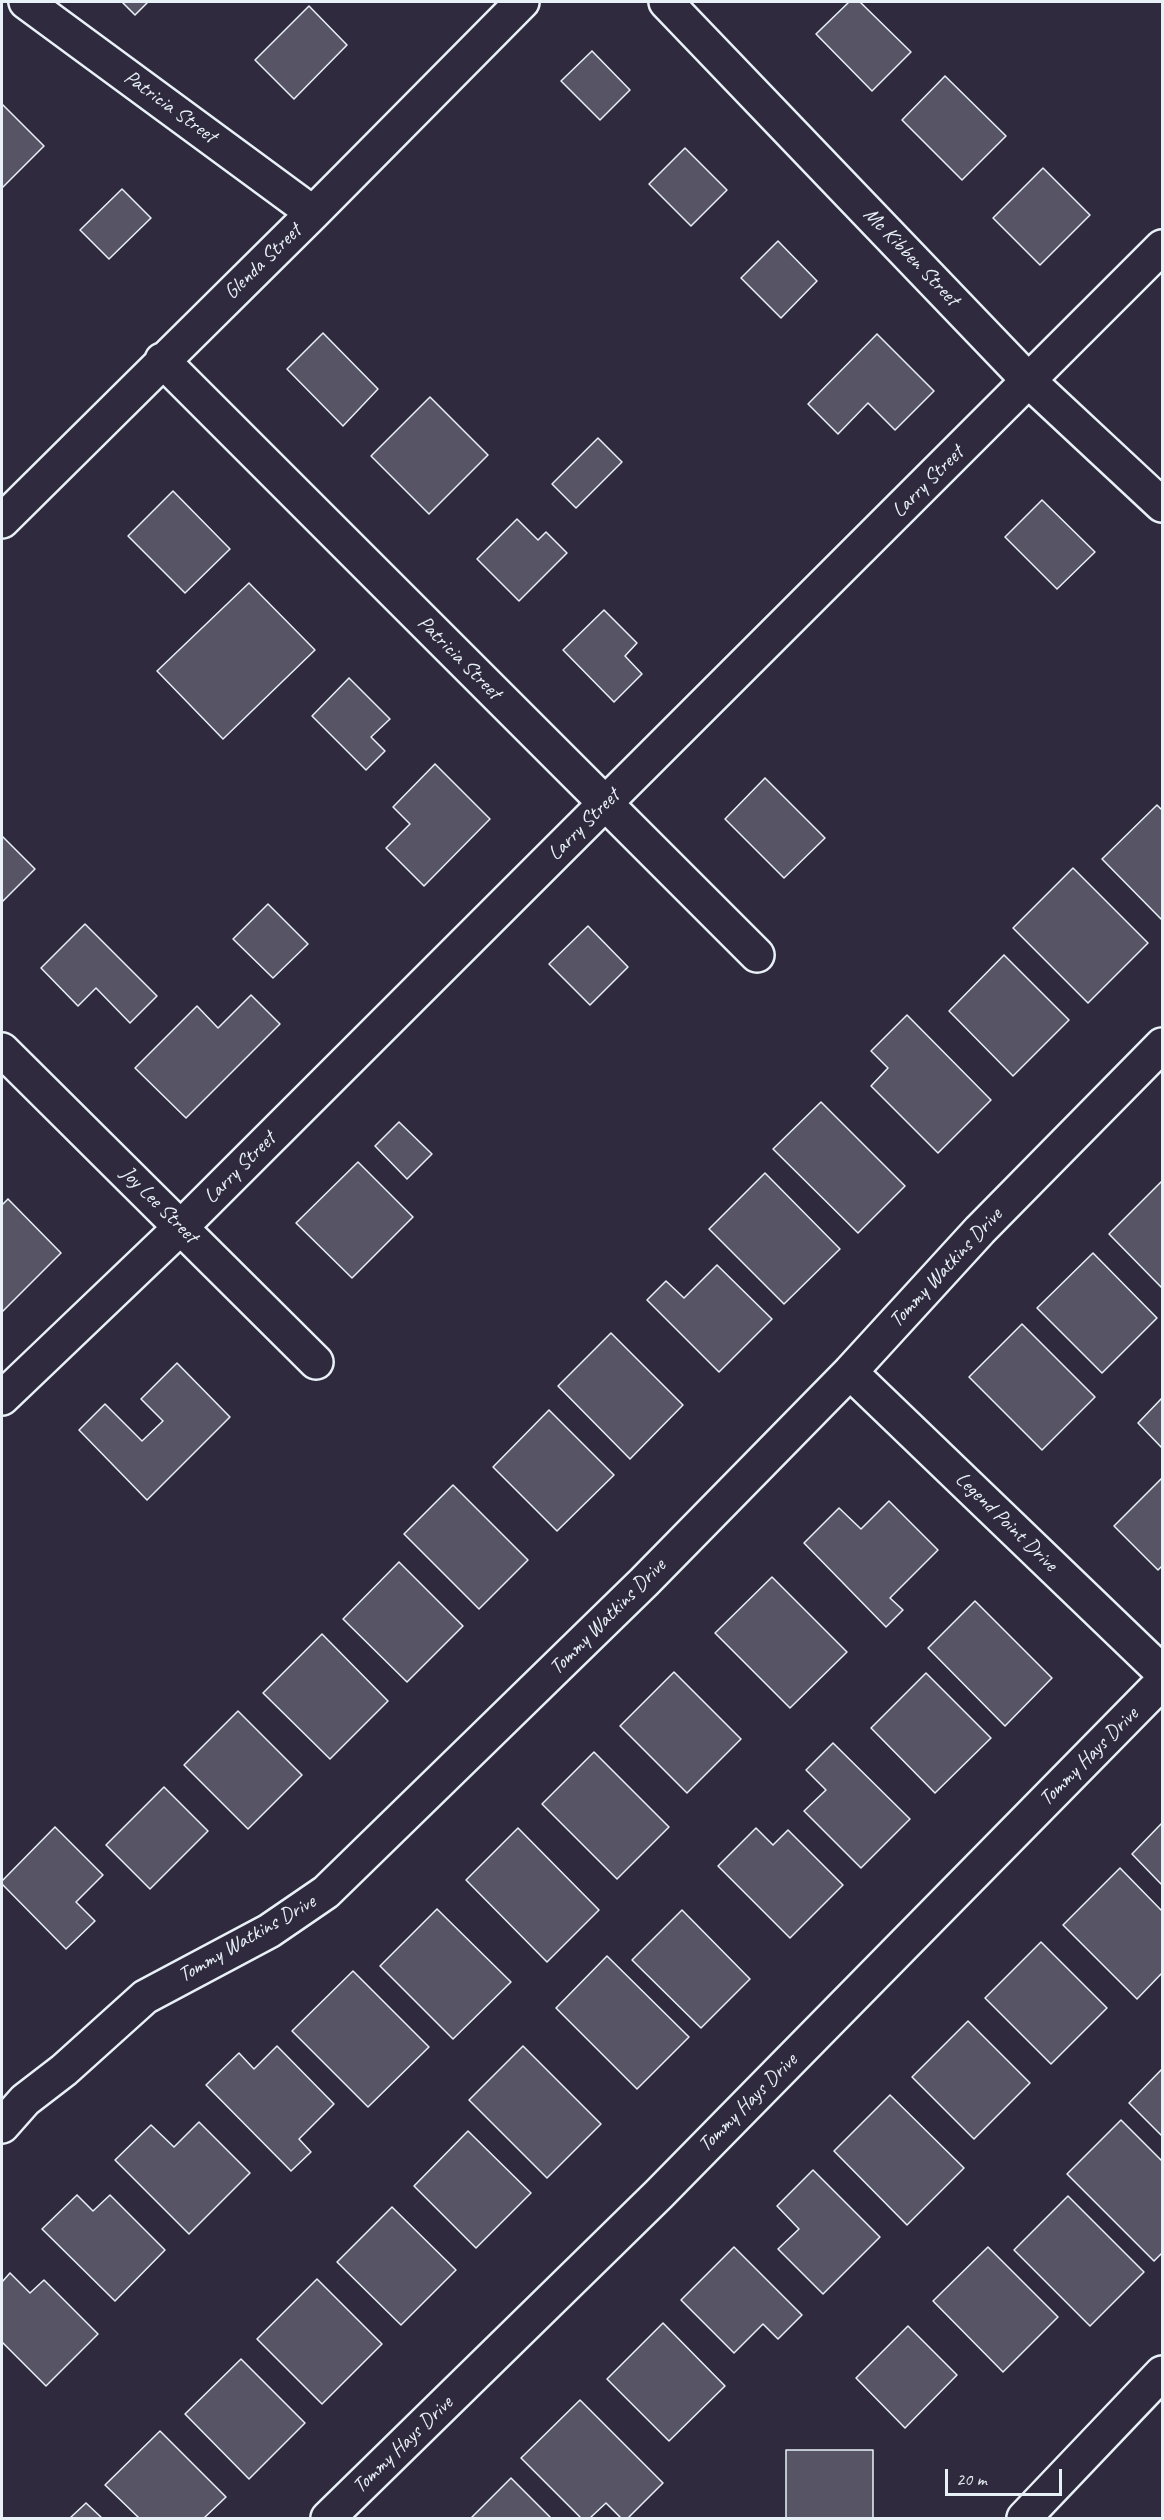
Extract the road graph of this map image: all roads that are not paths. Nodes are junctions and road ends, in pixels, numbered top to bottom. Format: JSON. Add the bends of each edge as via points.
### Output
{"nodes":[{"id":1,"x":26,"y":2,"type":"edge"},
{"id":2,"x":522,"y":2,"type":"edge"},
{"id":3,"x":666,"y":2,"type":"edge"},
{"id":4,"x":314,"y":213,"type":"junction"},
{"id":5,"x":1162,"y":247,"type":"edge"},
{"id":6,"x":162,"y":360,"type":"junction"},
{"id":7,"x":1029,"y":381,"type":"junction"},
{"id":8,"x":1162,"y":505,"type":"edge"},
{"id":9,"x":2,"y":521,"type":"edge"},
{"id":10,"x":606,"y":804,"type":"junction"},
{"id":11,"x":757,"y":955,"type":"dead end"},
{"id":12,"x":1162,"y":1045,"type":"edge"},
{"id":13,"x":2,"y":1050,"type":"edge"},
{"id":14,"x":181,"y":1227,"type":"junction"},
{"id":15,"x":316,"y":1362,"type":"dead end"},
{"id":16,"x":850,"y":1372,"type":"junction"},
{"id":17,"x":2,"y":1398,"type":"edge"},
{"id":18,"x":1162,"y":1672,"type":"edge"},
{"id":19,"x":1162,"y":1682,"type":"edge"},
{"id":20,"x":2,"y":2126,"type":"edge"},
{"id":21,"x":1162,"y":2373,"type":"edge"},
{"id":22,"x":328,"y":2518,"type":"edge"},
{"id":23,"x":1023,"y":2518,"type":"edge"}],
"edges":[{"from":1,"to":4,"type":"street","name":"Patricia Street"},
{"from":2,"to":4,"type":"street","name":"Glenda Street"},
{"from":3,"to":7,"type":"street","name":"Mc Kibben Street"},
{"from":4,"to":6,"type":"street","name":"Glenda Street"},
{"from":5,"to":7,"type":"street","name":"Larry Street"},
{"from":6,"to":9,"type":"street","name":"Glenda Street"},
{"from":6,"to":10,"type":"street","name":"Patricia Street"},
{"from":7,"to":8,"type":"street","name":"Mc Kibben Street"},
{"from":7,"to":10,"type":"street","name":"Larry Street"},
{"from":10,"to":11,"type":"street","name":"Patricia Street"},
{"from":10,"to":14,"type":"street","name":"Larry Street"},
{"from":12,"to":16,"type":"street","name":"Tommy Watkins Drive","via":[[980,1230]]},
{"from":13,"to":14,"type":"street","name":"Joy Lee Street"},
{"from":14,"to":15,"type":"street","name":"Joy Lee Street"},
{"from":14,"to":17,"type":"street","name":"Larry Street"},
{"from":16,"to":18,"type":"street","name":"Legend Point Drive"},
{"from":16,"to":20,"type":"street","name":"Tommy Watkins Drive","via":[[644,1582],[326,1892],[269,1931],[145,1997],[25,2100]]},
{"from":19,"to":22,"type":"street","name":"Tommy Hays Drive","via":[[659,2194]]},
{"from":21,"to":23,"type":"street"}]}
